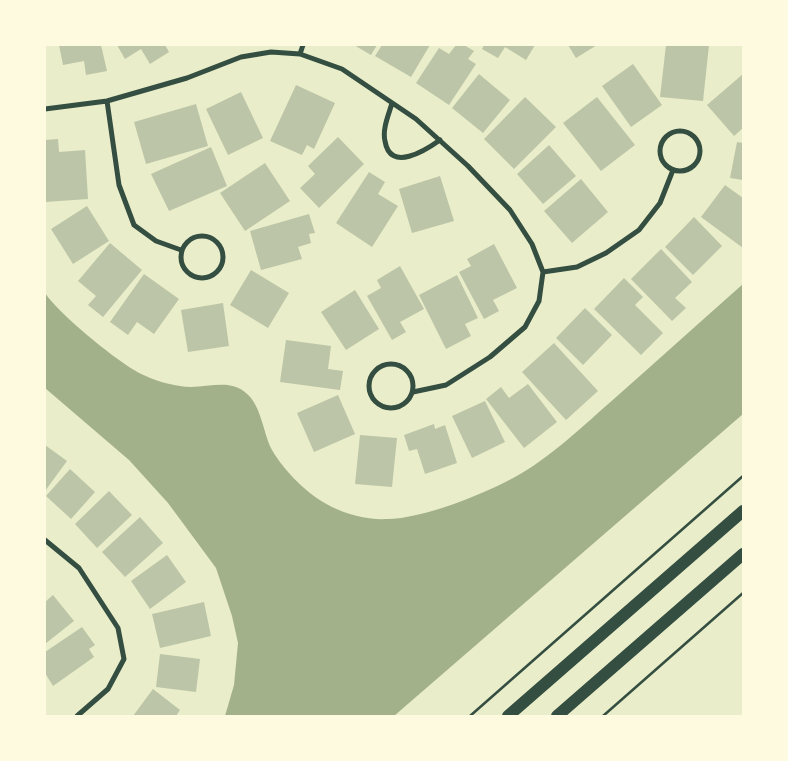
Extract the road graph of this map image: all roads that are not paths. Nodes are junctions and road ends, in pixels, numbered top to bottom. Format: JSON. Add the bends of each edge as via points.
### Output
{"nodes":[{"id":1,"x":303,"y":45,"type":"edge"},
{"id":2,"x":300,"y":54,"type":"junction"},
{"id":3,"x":107,"y":101,"type":"junction"},
{"id":4,"x":392,"y":102,"type":"junction"},
{"id":5,"x":45,"y":108,"type":"edge"},
{"id":6,"x":440,"y":140,"type":"junction"},
{"id":7,"x":673,"y":170,"type":"junction"},
{"id":8,"x":181,"y":250,"type":"junction"},
{"id":9,"x":543,"y":272,"type":"junction"},
{"id":10,"x":413,"y":392,"type":"junction"},
{"id":11,"x":743,"y":511,"type":"edge"},
{"id":12,"x":45,"y":540,"type":"edge"},
{"id":13,"x":743,"y":554,"type":"edge"},
{"id":14,"x":77,"y":716,"type":"edge"},
{"id":15,"x":508,"y":716,"type":"edge"},
{"id":16,"x":557,"y":716,"type":"edge"}],
"edges":[{"from":1,"to":2,"type":"street"},
{"from":2,"to":3,"type":"street","via":[[271,52],[241,57],[187,78]]},
{"from":2,"to":4,"type":"street","via":[[342,69]]},
{"from":3,"to":5,"type":"street"},
{"from":3,"to":8,"type":"street","via":[[119,185],[134,225],[156,241]]},
{"from":4,"to":6,"type":"street"},
{"from":4,"to":6,"type":"street","via":[[385,128],[388,150],[397,156],[407,157],[420,154]]},
{"from":6,"to":9,"type":"street","via":[[510,210],[532,244]]},
{"from":7,"to":7,"type":"street","via":[[689,168],[699,157],[698,141],[686,131],[671,132],[661,144],[662,160]]},
{"from":7,"to":9,"type":"street","via":[[660,203],[639,230],[606,254],[577,267]]},
{"from":8,"to":8,"type":"street","via":[[182,267],[195,278],[212,276],[222,264],[221,247],[208,236],[192,238]]},
{"from":9,"to":10,"type":"street","via":[[540,301],[525,326],[490,357],[446,385]]},
{"from":10,"to":10,"type":"street","via":[[411,375],[397,364],[380,366],[370,380],[372,398],[386,408],[403,406]]},
{"from":11,"to":15,"type":"main road"},
{"from":12,"to":14,"type":"street","via":[[79,568],[118,628],[124,659],[108,689]]},
{"from":13,"to":16,"type":"main road"}]}
